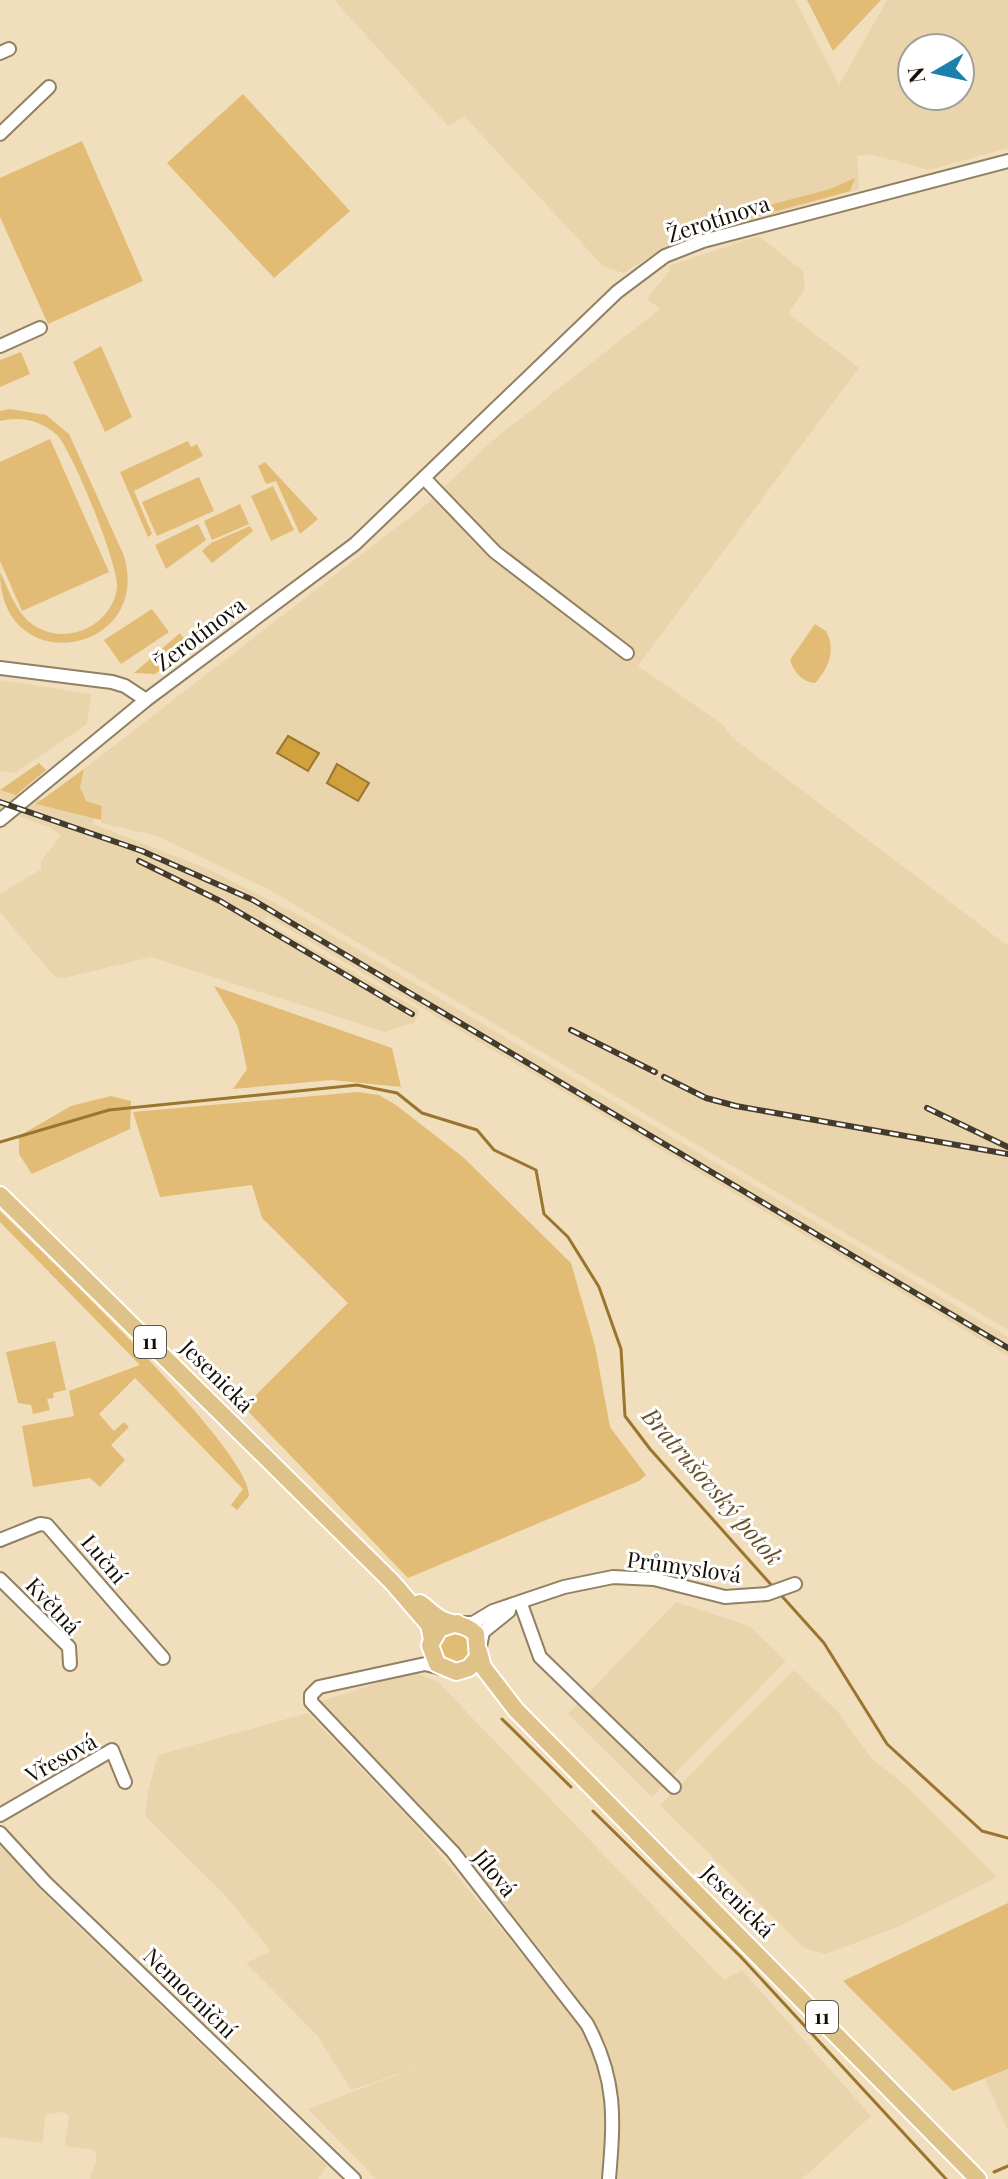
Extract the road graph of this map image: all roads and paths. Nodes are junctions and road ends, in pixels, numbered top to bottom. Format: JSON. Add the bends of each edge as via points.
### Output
{"nodes":[{"id":1,"x":49,"y":87,"type":"dead end"},
{"id":2,"x":0,"y":134,"type":"edge"},
{"id":3,"x":1008,"y":161,"type":"edge"},
{"id":4,"x":40,"y":328,"type":"dead end"},
{"id":5,"x":0,"y":346,"type":"edge"},
{"id":6,"x":424,"y":478,"type":"junction"},
{"id":7,"x":627,"y":653,"type":"dead end"},
{"id":8,"x":0,"y":668,"type":"edge"},
{"id":9,"x":146,"y":700,"type":"junction"},
{"id":10,"x":0,"y":820,"type":"edge"},
{"id":11,"x":3,"y":1196,"type":"edge"},
{"id":12,"x":0,"y":1540,"type":"edge"},
{"id":13,"x":0,"y":1579,"type":"edge"},
{"id":14,"x":392,"y":1582,"type":"junction"},
{"id":15,"x":790,"y":1586,"type":"dead end"},
{"id":16,"x":521,"y":1604,"type":"junction"},
{"id":17,"x":459,"y":1623,"type":"junction"},
{"id":18,"x":432,"y":1640,"type":"junction"},
{"id":19,"x":480,"y":1649,"type":"junction"},
{"id":20,"x":163,"y":1658,"type":"dead end"},
{"id":21,"x":70,"y":1664,"type":"dead end"},
{"id":22,"x":449,"y":1670,"type":"junction"},
{"id":23,"x":384,"y":1673,"type":"junction"},
{"id":24,"x":516,"y":1710,"type":"junction"},
{"id":25,"x":125,"y":1782,"type":"dead end"},
{"id":26,"x":674,"y":1787,"type":"dead end"},
{"id":27,"x":0,"y":1815,"type":"edge"},
{"id":28,"x":0,"y":1833,"type":"edge"},
{"id":29,"x":928,"y":2125,"type":"junction"},
{"id":30,"x":343,"y":2167,"type":"junction"},
{"id":31,"x":334,"y":2179,"type":"edge"},
{"id":32,"x":354,"y":2179,"type":"edge"},
{"id":33,"x":609,"y":2179,"type":"edge"},
{"id":34,"x":978,"y":2179,"type":"edge"},
{"id":35,"x":989,"y":2179,"type":"edge"}],
"edges":[{"from":1,"to":2,"type":"street"},
{"from":3,"to":6,"type":"street","name":"Žerotínova","via":[[715,238],[665,256],[617,292]]},
{"from":4,"to":5,"type":"street"},
{"from":6,"to":7,"type":"street","via":[[495,552]]},
{"from":6,"to":9,"type":"street","name":"Žerotínova","via":[[355,544]]},
{"from":8,"to":9,"type":"street","via":[[112,682]]},
{"from":9,"to":10,"type":"street","name":"Žerotínova"},
{"from":11,"to":14,"type":"main road","name":"Jesenická","number":"11"},
{"from":12,"to":20,"type":"street","name":"Luční","via":[[47,1525]]},
{"from":13,"to":21,"type":"street","name":"Květná","via":[[69,1647]]},
{"from":14,"to":17,"type":"main road","name":"Jesenická","number":"11","via":[[441,1619]]},
{"from":14,"to":18,"type":"main road","name":"Jesenická","number":"11","via":[[429,1625]]},
{"from":15,"to":16,"type":"street","name":"Průmyslová","via":[[767,1594],[725,1597],[632,1576],[564,1587]]},
{"from":16,"to":17,"type":"street","name":"Průmyslová","via":[[473,1623]]},
{"from":16,"to":19,"type":"street","name":"Průmyslová","via":[[487,1628]]},
{"from":16,"to":26,"type":"street","via":[[540,1657]]},
{"from":17,"to":18,"type":"main road","via":[[444,1625]]},
{"from":17,"to":19,"type":"main road","name":"Jesenická","number":"11","via":[[476,1634]]},
{"from":18,"to":22,"type":"main road","name":"Jesenická","number":"11","via":[[432,1655]]},
{"from":18,"to":23,"type":"street","name":"Jílová","via":[[424,1655]]},
{"from":19,"to":22,"type":"main road","via":[[473,1665]]},
{"from":19,"to":24,"type":"main road","name":"Jesenická","number":"11","via":[[483,1667]]},
{"from":22,"to":23,"type":"street","name":"Jílová","via":[[425,1664]]},
{"from":22,"to":24,"type":"main road","name":"Jesenická","number":"11","via":[[475,1676]]},
{"from":23,"to":33,"type":"street","name":"Jílová","via":[[319,1687],[311,1702],[453,1852],[587,2024],[612,2088]]},
{"from":24,"to":29,"type":"main road","name":"Jesenická","number":"11"},
{"from":25,"to":27,"type":"street","name":"Vřesová","via":[[112,1750]]},
{"from":28,"to":30,"type":"street","name":"Nemocniční"},
{"from":29,"to":34,"type":"main road","name":"Jesenická","number":"11"},
{"from":29,"to":35,"type":"main road","name":"Jesenická","number":"11"},
{"from":30,"to":31,"type":"street"},
{"from":30,"to":32,"type":"street","name":"Nemocniční"}]}
